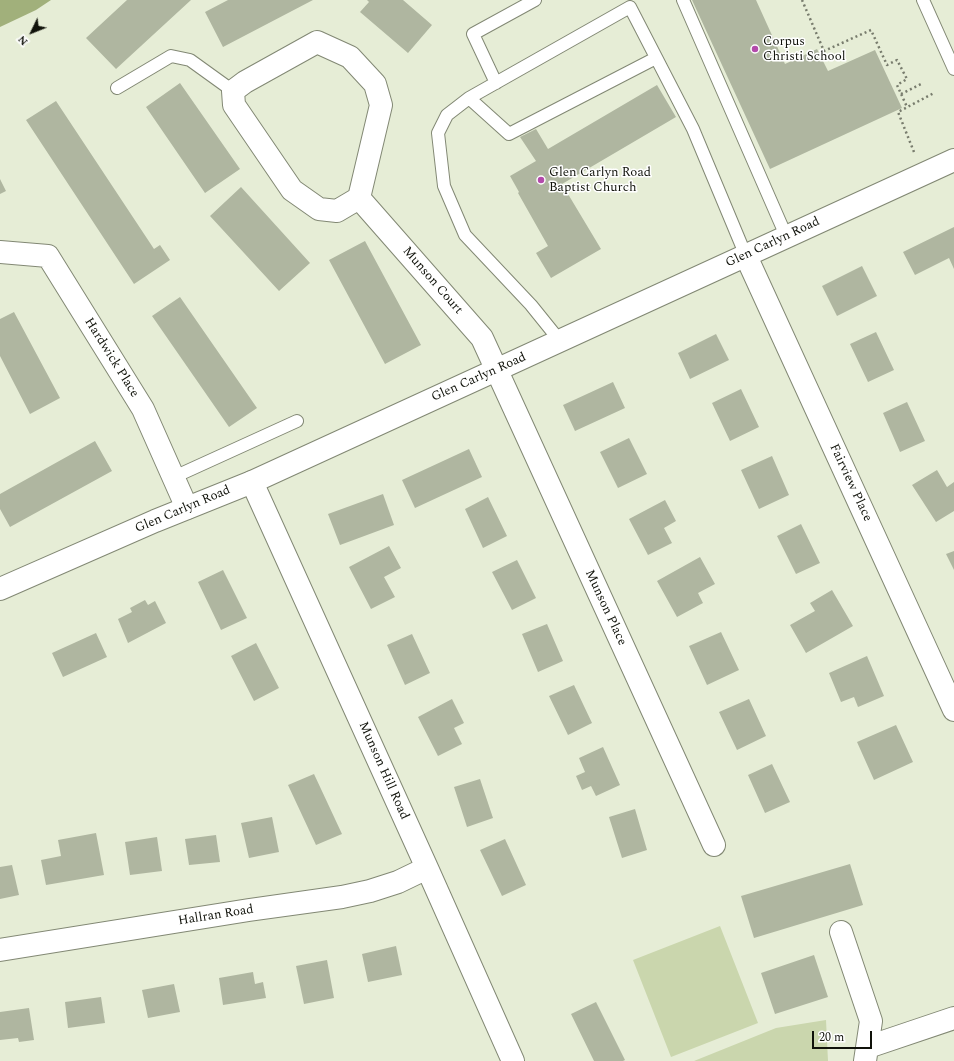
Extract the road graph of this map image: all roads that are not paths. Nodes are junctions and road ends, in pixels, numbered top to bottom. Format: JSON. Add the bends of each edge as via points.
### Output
{"nodes":[{"id":1,"x":535,"y":0,"type":"edge"},
{"id":2,"x":683,"y":0,"type":"edge"},
{"id":3,"x":923,"y":0,"type":"edge"},
{"id":4,"x":628,"y":3,"type":"edge"},
{"id":5,"x":656,"y":58,"type":"junction"},
{"id":6,"x":954,"y":69,"type":"edge"},
{"id":7,"x":496,"y":83,"type":"junction"},
{"id":8,"x":117,"y":88,"type":"dead end"},
{"id":9,"x":233,"y":91,"type":"junction"},
{"id":10,"x":469,"y":98,"type":"junction"},
{"id":11,"x":954,"y":160,"type":"edge"},
{"id":12,"x":359,"y":198,"type":"junction"},
{"id":13,"x":786,"y":238,"type":"junction"},
{"id":14,"x":0,"y":252,"type":"edge"},
{"id":15,"x":746,"y":256,"type":"junction"},
{"id":16,"x":560,"y":341,"type":"junction"},
{"id":17,"x":496,"y":370,"type":"junction"},
{"id":18,"x":297,"y":421,"type":"dead end"},
{"id":19,"x":174,"y":477,"type":"junction"},
{"id":20,"x":252,"y":482,"type":"junction"},
{"id":21,"x":187,"y":508,"type":"junction"},
{"id":22,"x":0,"y":589,"type":"edge"},
{"id":23,"x":954,"y":710,"type":"edge"},
{"id":24,"x":714,"y":845,"type":"dead end"},
{"id":25,"x":427,"y":868,"type":"junction"},
{"id":26,"x":841,"y":932,"type":"dead end"},
{"id":27,"x":0,"y":950,"type":"edge"},
{"id":28,"x":954,"y":1018,"type":"edge"},
{"id":29,"x":866,"y":1054,"type":"edge"},
{"id":30,"x":513,"y":1061,"type":"edge"}],
"edges":[{"from":1,"to":7,"type":"lane","via":[[474,34]]},
{"from":2,"to":13,"type":"lane"},
{"from":3,"to":6,"type":"lane"},
{"from":4,"to":5,"type":"lane"},
{"from":4,"to":7,"type":"lane"},
{"from":5,"to":10,"type":"lane","via":[[509,134]]},
{"from":5,"to":15,"type":"lane","via":[[693,129]]},
{"from":7,"to":10,"type":"lane"},
{"from":8,"to":9,"type":"lane","via":[[171,56],[190,60]]},
{"from":9,"to":12,"type":"street","via":[[234,105],[292,190],[319,209],[337,211]]},
{"from":9,"to":12,"type":"street","via":[[317,42],[350,57],[375,84],[381,105]]},
{"from":10,"to":16,"type":"lane","via":[[447,115],[438,133],[444,186],[464,235],[532,305]]},
{"from":11,"to":13,"type":"street","name":"Glen Carlyn Road"},
{"from":12,"to":17,"type":"street","name":"Munson Court","via":[[482,338]]},
{"from":13,"to":15,"type":"street","name":"Glen Carlyn Road"},
{"from":14,"to":19,"type":"street","name":"Hardwick Place","via":[[48,256],[143,409]]},
{"from":15,"to":16,"type":"street","name":"Glen Carlyn Road"},
{"from":15,"to":23,"type":"street","name":"Fairview Place"},
{"from":16,"to":17,"type":"street","name":"Glen Carlyn Road"},
{"from":17,"to":20,"type":"street","name":"Glen Carlyn Road"},
{"from":17,"to":24,"type":"street","name":"Munson Place"},
{"from":18,"to":19,"type":"lane"},
{"from":19,"to":21,"type":"street","name":"Hardwick Place"},
{"from":20,"to":21,"type":"street","name":"Glen Carlyn Road"},
{"from":20,"to":25,"type":"street","name":"Munson Hill Road"},
{"from":21,"to":22,"type":"street","name":"Glen Carlyn Road"},
{"from":25,"to":27,"type":"street","name":"Hallran Road","via":[[370,892]]},
{"from":25,"to":30,"type":"street","name":"Munson Hill Road"},
{"from":26,"to":29,"type":"street","via":[[871,1021]]},
{"from":28,"to":29,"type":"street"}]}
